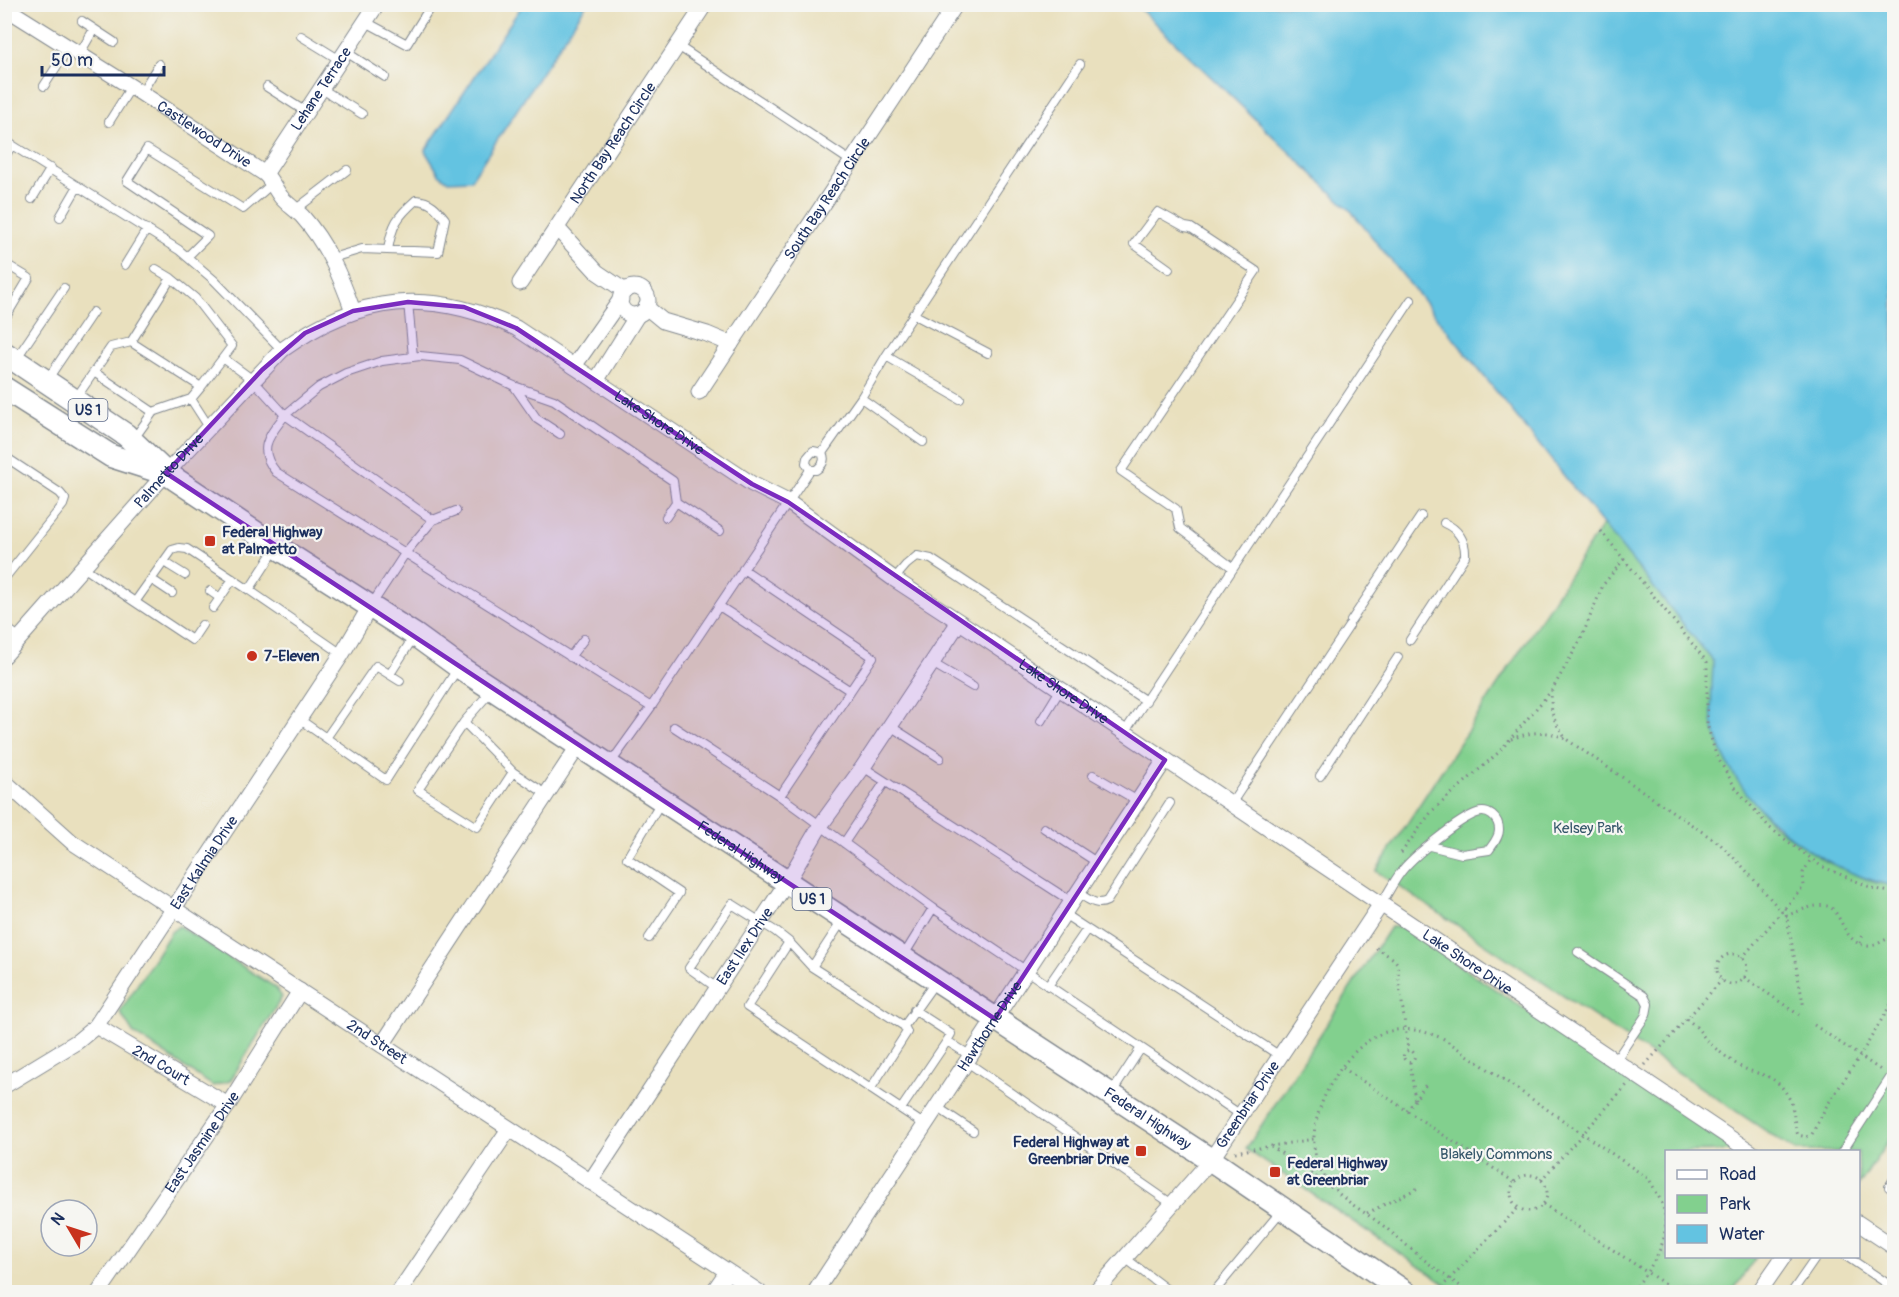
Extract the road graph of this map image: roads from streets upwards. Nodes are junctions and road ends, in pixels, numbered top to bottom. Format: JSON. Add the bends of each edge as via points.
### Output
{"nodes":[{"id":1,"x":705,"y":4,"type":"edge"},
{"id":2,"x":956,"y":4,"type":"edge"},
{"id":3,"x":376,"y":5,"type":"edge"},
{"id":4,"x":15,"y":8,"type":"edge"},
{"id":5,"x":269,"y":179,"type":"junction"},
{"id":6,"x":556,"y":228,"type":"junction"},
{"id":7,"x":520,"y":283,"type":"dead end"},
{"id":8,"x":623,"y":295,"type":"junction"},
{"id":9,"x":353,"y":311,"type":"junction"},
{"id":10,"x":642,"y":311,"type":"junction"},
{"id":11,"x":731,"y":344,"type":"junction"},
{"id":12,"x":10,"y":357,"type":"edge"},
{"id":13,"x":574,"y":366,"type":"junction"},
{"id":14,"x":596,"y":381,"type":"junction"},
{"id":15,"x":4,"y":388,"type":"edge"},
{"id":16,"x":699,"y":392,"type":"dead end"},
{"id":17,"x":166,"y":473,"type":"junction"},
{"id":18,"x":371,"y":606,"type":"junction"},
{"id":19,"x":959,"y":622,"type":"junction"},
{"id":20,"x":4,"y":656,"type":"edge"},
{"id":21,"x":579,"y":745,"type":"junction"},
{"id":22,"x":1165,"y":760,"type":"junction"},
{"id":23,"x":4,"y":781,"type":"edge"},
{"id":24,"x":787,"y":882,"type":"junction"},
{"id":25,"x":1381,"y":904,"type":"junction"},
{"id":26,"x":173,"y":908,"type":"junction"},
{"id":27,"x":300,"y":991,"type":"junction"},
{"id":28,"x":995,"y":1019,"type":"junction"},
{"id":29,"x":96,"y":1026,"type":"junction"},
{"id":30,"x":382,"y":1045,"type":"junction"},
{"id":31,"x":4,"y":1086,"type":"edge"},
{"id":32,"x":228,"y":1105,"type":"junction"},
{"id":33,"x":509,"y":1129,"type":"junction"},
{"id":34,"x":1748,"y":1150,"type":"edge"},
{"id":35,"x":1211,"y":1160,"type":"junction"},
{"id":36,"x":590,"y":1182,"type":"junction"},
{"id":37,"x":1860,"y":1224,"type":"edge"},
{"id":38,"x":1894,"y":1247,"type":"edge"},
{"id":39,"x":1783,"y":1258,"type":"edge"},
{"id":40,"x":727,"y":1272,"type":"junction"},
{"id":41,"x":99,"y":1293,"type":"edge"},
{"id":42,"x":399,"y":1293,"type":"edge"},
{"id":43,"x":713,"y":1293,"type":"edge"},
{"id":44,"x":759,"y":1293,"type":"edge"},
{"id":45,"x":815,"y":1293,"type":"edge"},
{"id":46,"x":1095,"y":1293,"type":"edge"},
{"id":47,"x":1405,"y":1293,"type":"edge"},
{"id":48,"x":1759,"y":1293,"type":"edge"}],
"edges":[{"from":1,"to":6,"type":"street","name":"North Bay Reach Circle"},
{"from":2,"to":11,"type":"street","name":"South Bay Reach Circle"},
{"from":3,"to":5,"type":"street","name":"Lehane Terrace","via":[[306,112]]},
{"from":4,"to":5,"type":"street","name":"Castlewood Drive"},
{"from":5,"to":9,"type":"street","name":"Castlewood Drive","via":[[320,238]]},
{"from":6,"to":7,"type":"street","name":"North Bay Reach Circle"},
{"from":6,"to":8,"type":"street"},
{"from":8,"to":10,"type":"street","via":[[621,306],[627,313]]},
{"from":8,"to":10,"type":"street","via":[[635,288],[642,290],[648,300]]},
{"from":8,"to":13,"type":"street"},
{"from":9,"to":13,"type":"street","name":"Lake Shore Drive","via":[[408,302],[464,307],[516,328]]},
{"from":9,"to":17,"type":"street","name":"Palmetto Drive","via":[[305,333],[282,350]]},
{"from":10,"to":11,"type":"street"},
{"from":10,"to":14,"type":"street"},
{"from":11,"to":16,"type":"street","name":"South Bay Reach Circle"},
{"from":12,"to":17,"type":"main road","name":"Federal Highway","number":"US 1","via":[[126,435]]},
{"from":13,"to":14,"type":"street","name":"Lake Shore Drive"},
{"from":14,"to":19,"type":"street","name":"Lake Shore Drive","via":[[752,484],[788,502]]},
{"from":15,"to":17,"type":"main road","name":"Federal Highway","number":"US 1","via":[[111,456]]},
{"from":17,"to":18,"type":"main road","name":"Federal Highway","number":"US 1"},
{"from":17,"to":20,"type":"street","name":"Palmetto Drive"},
{"from":18,"to":21,"type":"main road","name":"Federal Highway","number":"US 1"},
{"from":18,"to":26,"type":"street","name":"East Kalmia Drive"},
{"from":19,"to":22,"type":"street","name":"Lake Shore Drive"},
{"from":19,"to":24,"type":"street","name":"East Ilex Drive","via":[[820,825]]},
{"from":21,"to":24,"type":"main road","name":"Federal Highway","number":"US 1"},
{"from":21,"to":30,"type":"street"},
{"from":22,"to":25,"type":"street","name":"Lake Shore Drive"},
{"from":22,"to":28,"type":"street","name":"Hawthorne Drive"},
{"from":23,"to":26,"type":"street","name":"2nd Street","via":[[72,842]]},
{"from":24,"to":28,"type":"main road","name":"Federal Highway","number":"US 1"},
{"from":24,"to":36,"type":"street","name":"East Ilex Drive"},
{"from":25,"to":34,"type":"street","name":"Lake Shore Drive"},
{"from":25,"to":35,"type":"street","name":"Greenbriar Drive"},
{"from":26,"to":27,"type":"street","name":"2nd Street"},
{"from":26,"to":29,"type":"street","name":"East Kalmia Drive"},
{"from":27,"to":30,"type":"street","name":"2nd Street"},
{"from":27,"to":32,"type":"street","name":"East Jasmine Drive"},
{"from":28,"to":35,"type":"main road","name":"Federal Highway","number":"US 1"},
{"from":28,"to":45,"type":"street","name":"Hawthorne Drive"},
{"from":29,"to":31,"type":"street","name":"East Kalmia Drive"},
{"from":29,"to":32,"type":"street","name":"2nd Court"},
{"from":30,"to":33,"type":"street","name":"2nd Street"},
{"from":32,"to":41,"type":"street","name":"East Jasmine Drive"},
{"from":33,"to":36,"type":"street","name":"2nd Street"},
{"from":33,"to":42,"type":"street"},
{"from":35,"to":46,"type":"street","name":"Greenbriar Drive"},
{"from":35,"to":47,"type":"main road","name":"Federal Highway","number":"US 1"},
{"from":36,"to":40,"type":"street","name":"2nd Street"},
{"from":37,"to":38,"type":"street"},
{"from":39,"to":48,"type":"street"},
{"from":40,"to":43,"type":"street"},
{"from":40,"to":44,"type":"street","name":"2nd Street"}]}
